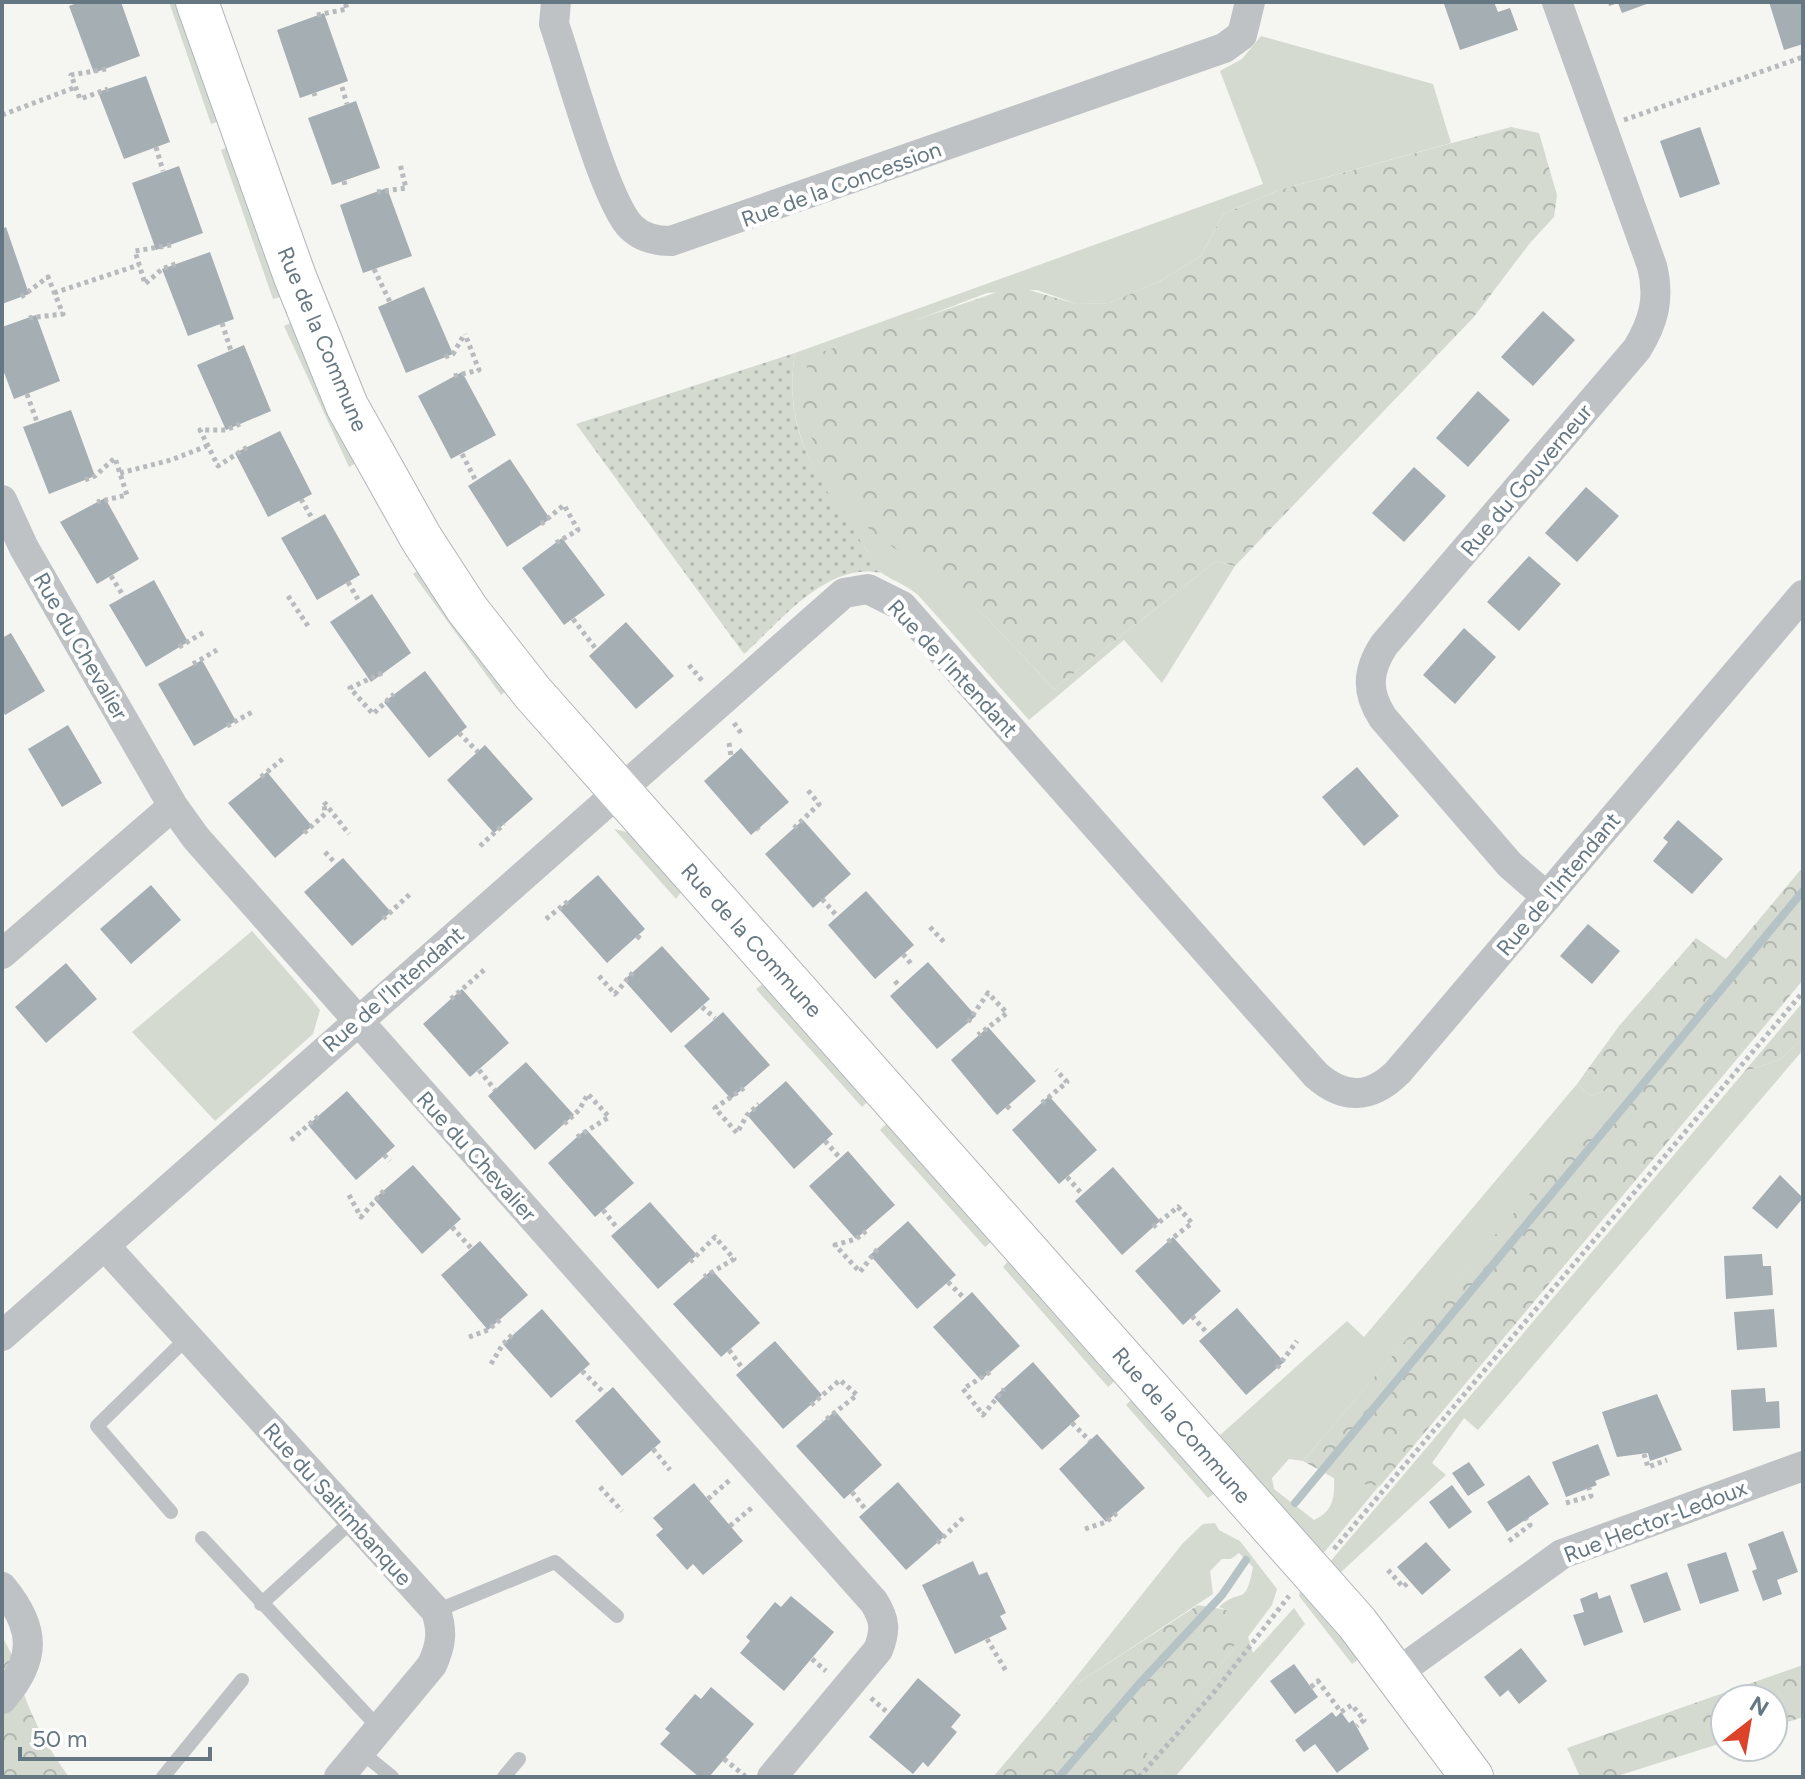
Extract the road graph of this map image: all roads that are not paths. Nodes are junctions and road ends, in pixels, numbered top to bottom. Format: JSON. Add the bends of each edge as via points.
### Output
{"nodes":[{"id":1,"x":197,"y":2,"type":"edge"},
{"id":2,"x":556,"y":2,"type":"edge"},
{"id":3,"x":1250,"y":2,"type":"edge"},
{"id":4,"x":1557,"y":2,"type":"edge"},
{"id":5,"x":2,"y":500,"type":"edge"},
{"id":6,"x":1803,"y":595,"type":"edge"},
{"id":7,"x":618,"y":790,"type":"junction"},
{"id":8,"x":173,"y":806,"type":"junction"},
{"id":9,"x":1547,"y":897,"type":"junction"},
{"id":10,"x":2,"y":954,"type":"edge"},
{"id":11,"x":357,"y":1021,"type":"junction"},
{"id":12,"x":105,"y":1246,"type":"junction"},
{"id":13,"x":2,"y":1336,"type":"edge"},
{"id":14,"x":188,"y":1337,"type":"junction"},
{"id":15,"x":1803,"y":1466,"type":"edge"},
{"id":16,"x":171,"y":1512,"type":"dead end"},
{"id":17,"x":353,"y":1520,"type":"junction"},
{"id":18,"x":202,"y":1538,"type":"dead end"},
{"id":19,"x":2,"y":1587,"type":"edge"},
{"id":20,"x":261,"y":1604,"type":"junction"},
{"id":21,"x":436,"y":1611,"type":"junction"},
{"id":22,"x":617,"y":1616,"type":"dead end"},
{"id":23,"x":1397,"y":1673,"type":"junction"},
{"id":24,"x":242,"y":1680,"type":"dead end"},
{"id":25,"x":2,"y":1699,"type":"edge"},
{"id":26,"x":370,"y":1740,"type":"junction"},
{"id":27,"x":519,"y":1759,"type":"dead end"},
{"id":28,"x":168,"y":1771,"type":"edge"},
{"id":29,"x":185,"y":1777,"type":"edge"},
{"id":30,"x":339,"y":1777,"type":"edge"},
{"id":31,"x":392,"y":1777,"type":"edge"},
{"id":32,"x":504,"y":1777,"type":"edge"},
{"id":33,"x":772,"y":1777,"type":"edge"},
{"id":34,"x":1472,"y":1777,"type":"edge"}],
"edges":[{"from":1,"to":7,"type":"street","name":"Rue de la Commune","via":[[347,406],[467,609]]},
{"from":2,"to":3,"type":"street","name":"Rue de la Concession","via":[[554,24],[612,196],[634,230],[655,241],[671,241],[1224,48],[1242,35]]},
{"from":4,"to":9,"type":"street","name":"Rue du Gouverneur","via":[[1652,266],[1657,286],[1654,316],[1637,349],[1384,645],[1371,668],[1370,683],[1383,718],[1510,865]]},
{"from":5,"to":8,"type":"street","name":"Rue du Chevalier","via":[[24,548]]},
{"from":6,"to":9,"type":"street","name":"Rue de l'Intendant"},
{"from":7,"to":9,"type":"street","name":"Rue de l'Intendant","via":[[834,599],[868,589],[902,606],[1329,1087],[1364,1094],[1386,1084]]},
{"from":7,"to":11,"type":"street","name":"Rue de l'Intendant"},
{"from":7,"to":23,"type":"street","name":"Rue de la Commune"},
{"from":8,"to":10,"type":"street"},
{"from":8,"to":11,"type":"street","name":"Rue du Chevalier"},
{"from":11,"to":12,"type":"street","name":"Rue de l'Intendant"},
{"from":11,"to":33,"type":"street","name":"Rue du Chevalier","via":[[883,1616],[878,1650]]},
{"from":12,"to":13,"type":"street","name":"Rue de l'Intendant"},
{"from":12,"to":14,"type":"street","name":"Rue du Saltimbanque"},
{"from":14,"to":16,"type":"lane","via":[[97,1426]]},
{"from":14,"to":17,"type":"street","name":"Rue du Saltimbanque"},
{"from":15,"to":23,"type":"street","name":"Rue Hector-Ledoux","via":[[1562,1554]]},
{"from":17,"to":20,"type":"lane"},
{"from":17,"to":21,"type":"street","name":"Rue du Saltimbanque"},
{"from":18,"to":20,"type":"lane"},
{"from":19,"to":25,"type":"street","via":[[22,1615],[28,1652],[24,1671]]},
{"from":20,"to":26,"type":"lane"},
{"from":21,"to":22,"type":"lane","via":[[555,1562]]},
{"from":21,"to":26,"type":"street","via":[[441,1646],[432,1665]]},
{"from":23,"to":34,"type":"street","name":"Rue de la Commune"},
{"from":24,"to":28,"type":"lane"},
{"from":26,"to":30,"type":"street"},
{"from":26,"to":31,"type":"lane"},
{"from":27,"to":32,"type":"lane"},
{"from":28,"to":29,"type":"lane"}]}
